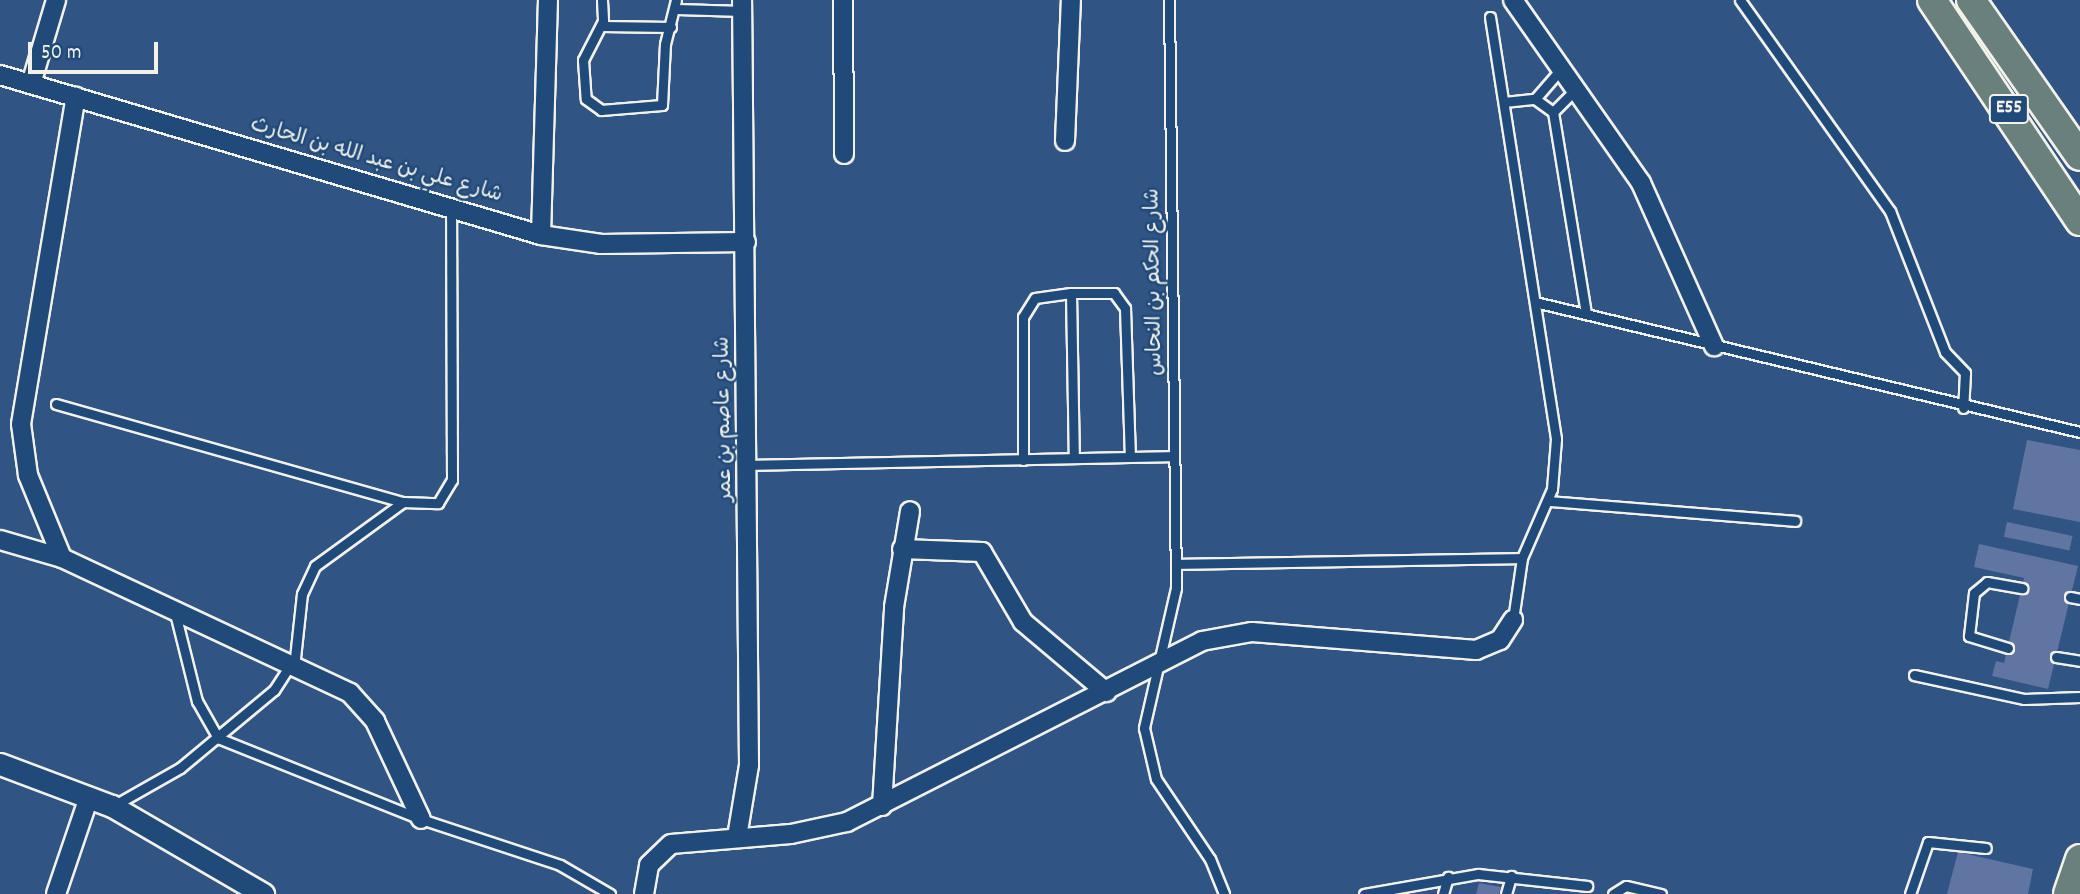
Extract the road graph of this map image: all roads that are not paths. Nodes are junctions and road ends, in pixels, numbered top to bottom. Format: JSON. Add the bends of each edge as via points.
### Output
{"nodes":[{"id":1,"x":56,"y":0,"type":"edge"},
{"id":2,"x":548,"y":0,"type":"edge"},
{"id":3,"x":602,"y":0,"type":"edge"},
{"id":4,"x":843,"y":0,"type":"edge"},
{"id":5,"x":1071,"y":0,"type":"edge"},
{"id":6,"x":1169,"y":0,"type":"edge"},
{"id":7,"x":1513,"y":0,"type":"edge"},
{"id":8,"x":1740,"y":0,"type":"edge"},
{"id":9,"x":1932,"y":0,"type":"edge"},
{"id":10,"x":1972,"y":0,"type":"edge"},
{"id":11,"x":677,"y":4,"type":"edge"},
{"id":12,"x":743,"y":6,"type":"edge"},
{"id":13,"x":1490,"y":17,"type":"dead end"},
{"id":14,"x":602,"y":26,"type":"junction"},
{"id":15,"x":671,"y":27,"type":"junction"},
{"id":16,"x":1564,"y":65,"type":"junction"},
{"id":17,"x":0,"y":75,"type":"edge"},
{"id":18,"x":31,"y":84,"type":"junction"},
{"id":19,"x":1579,"y":87,"type":"junction"},
{"id":20,"x":76,"y":97,"type":"junction"},
{"id":21,"x":1535,"y":99,"type":"junction"},
{"id":22,"x":1504,"y":102,"type":"junction"},
{"id":23,"x":1553,"y":111,"type":"junction"},
{"id":24,"x":1065,"y":141,"type":"dead end"},
{"id":25,"x":844,"y":154,"type":"dead end"},
{"id":26,"x":2080,"y":156,"type":"edge"},
{"id":27,"x":451,"y":206,"type":"junction"},
{"id":28,"x":2080,"y":221,"type":"edge"},
{"id":29,"x":541,"y":235,"type":"junction"},
{"id":30,"x":746,"y":242,"type":"junction"},
{"id":31,"x":1071,"y":293,"type":"junction"},
{"id":32,"x":1535,"y":302,"type":"junction"},
{"id":33,"x":1586,"y":313,"type":"junction"},
{"id":34,"x":1714,"y":345,"type":"junction"},
{"id":35,"x":56,"y":404,"type":"dead end"},
{"id":36,"x":1963,"y":408,"type":"junction"},
{"id":37,"x":2080,"y":432,"type":"edge"},
{"id":38,"x":1174,"y":456,"type":"junction"},
{"id":39,"x":1130,"y":457,"type":"junction"},
{"id":40,"x":1074,"y":458,"type":"junction"},
{"id":41,"x":1023,"y":460,"type":"junction"},
{"id":42,"x":749,"y":465,"type":"junction"},
{"id":43,"x":1549,"y":501,"type":"junction"},
{"id":44,"x":403,"y":502,"type":"junction"},
{"id":45,"x":910,"y":511,"type":"dead end"},
{"id":46,"x":1795,"y":521,"type":"dead end"},
{"id":47,"x":0,"y":540,"type":"edge"},
{"id":48,"x":902,"y":549,"type":"junction"},
{"id":49,"x":62,"y":558,"type":"junction"},
{"id":50,"x":1522,"y":558,"type":"junction"},
{"id":51,"x":1177,"y":564,"type":"junction"},
{"id":52,"x":2022,"y":588,"type":"dead end"},
{"id":53,"x":175,"y":613,"type":"junction"},
{"id":54,"x":1513,"y":620,"type":"joint"},
{"id":55,"x":2008,"y":648,"type":"dead end"},
{"id":56,"x":2056,"y":657,"type":"dead end"},
{"id":57,"x":2080,"y":661,"type":"edge"},
{"id":58,"x":1158,"y":663,"type":"junction"},
{"id":59,"x":292,"y":667,"type":"junction"},
{"id":60,"x":1914,"y":675,"type":"dead end"},
{"id":61,"x":1105,"y":692,"type":"junction"},
{"id":62,"x":2080,"y":697,"type":"edge"},
{"id":63,"x":218,"y":738,"type":"junction"},
{"id":64,"x":0,"y":764,"type":"edge"},
{"id":65,"x":89,"y":797,"type":"junction"},
{"id":66,"x":112,"y":806,"type":"junction"},
{"id":67,"x":882,"y":806,"type":"junction"},
{"id":68,"x":421,"y":819,"type":"junction"},
{"id":69,"x":737,"y":837,"type":"junction"},
{"id":70,"x":1986,"y":848,"type":"dead end"},
{"id":71,"x":2080,"y":859,"type":"edge"},
{"id":72,"x":1511,"y":876,"type":"junction"},
{"id":73,"x":1448,"y":877,"type":"junction"},
{"id":74,"x":1587,"y":886,"type":"dead end"},
{"id":75,"x":56,"y":894,"type":"edge"},
{"id":76,"x":263,"y":894,"type":"edge"},
{"id":77,"x":610,"y":894,"type":"edge"},
{"id":78,"x":644,"y":894,"type":"edge"},
{"id":79,"x":1224,"y":894,"type":"edge"},
{"id":80,"x":1364,"y":894,"type":"edge"},
{"id":81,"x":1443,"y":894,"type":"edge"},
{"id":82,"x":1506,"y":894,"type":"edge"},
{"id":83,"x":1613,"y":894,"type":"edge"},
{"id":84,"x":1661,"y":894,"type":"edge"},
{"id":85,"x":1910,"y":894,"type":"edge"},
{"id":86,"x":2068,"y":894,"type":"edge"}],
"edges":[{"from":1,"to":18,"type":"street"},
{"from":2,"to":29,"type":"street"},
{"from":3,"to":14,"type":"lane"},
{"from":4,"to":25,"type":"street"},
{"from":5,"to":24,"type":"street"},
{"from":6,"to":38,"type":"lane","name":"شارع الحكم بن النحاس"},
{"from":7,"to":16,"type":"street"},
{"from":8,"to":36,"type":"lane","via":[[1890,211],[1945,352],[1968,379]]},
{"from":9,"to":28,"type":"highway","number":"E55"},
{"from":10,"to":26,"type":"highway","number":"E55"},
{"from":11,"to":12,"type":"lane"},
{"from":11,"to":15,"type":"lane"},
{"from":12,"to":30,"type":"street","name":"شارع عاصم بن عمر"},
{"from":13,"to":22,"type":"lane"},
{"from":14,"to":15,"type":"lane"},
{"from":14,"to":15,"type":"lane","via":[[583,60],[586,99],[601,110],[662,105]]},
{"from":16,"to":19,"type":"street"},
{"from":16,"to":21,"type":"lane"},
{"from":17,"to":18,"type":"street","name":"شارع علي بن عبد الله بن الحارث"},
{"from":18,"to":20,"type":"street","name":"شارع علي بن عبد الله بن الحارث"},
{"from":19,"to":23,"type":"lane"},
{"from":19,"to":34,"type":"street","via":[[1641,183]]},
{"from":20,"to":27,"type":"street","name":"شارع علي بن عبد الله بن الحارث"},
{"from":20,"to":49,"type":"street","via":[[21,424],[28,475]]},
{"from":21,"to":22,"type":"lane"},
{"from":21,"to":23,"type":"lane"},
{"from":22,"to":32,"type":"lane"},
{"from":23,"to":33,"type":"lane"},
{"from":27,"to":29,"type":"street","name":"شارع علي بن عبد الله بن الحارث"},
{"from":27,"to":44,"type":"lane","via":[[451,488],[430,506]]},
{"from":29,"to":30,"type":"street","name":"شارع علي بن عبد الله بن الحارث","via":[[601,244]]},
{"from":30,"to":42,"type":"street","name":"شارع عاصم بن عمر"},
{"from":31,"to":39,"type":"lane","via":[[1114,293],[1125,308]]},
{"from":31,"to":40,"type":"lane"},
{"from":31,"to":41,"type":"lane","via":[[1035,298],[1023,317]]},
{"from":32,"to":33,"type":"lane"},
{"from":32,"to":43,"type":"lane","via":[[1556,439]]},
{"from":33,"to":34,"type":"lane"},
{"from":34,"to":36,"type":"lane"},
{"from":35,"to":44,"type":"lane"},
{"from":36,"to":37,"type":"lane"},
{"from":38,"to":39,"type":"lane"},
{"from":38,"to":51,"type":"lane","name":"شارع الحكم بن النحاس"},
{"from":39,"to":40,"type":"lane"},
{"from":40,"to":41,"type":"lane"},
{"from":41,"to":42,"type":"lane"},
{"from":42,"to":69,"type":"street","name":"شارع عاصم بن عمر","via":[[749,765]]},
{"from":43,"to":46,"type":"lane"},
{"from":43,"to":50,"type":"lane"},
{"from":44,"to":59,"type":"lane","via":[[315,566],[302,594]]},
{"from":45,"to":48,"type":"street"},
{"from":47,"to":49,"type":"street"},
{"from":48,"to":61,"type":"street","via":[[982,552],[1023,622]]},
{"from":48,"to":67,"type":"street"},
{"from":49,"to":53,"type":"street"},
{"from":50,"to":51,"type":"lane"},
{"from":50,"to":54,"type":"lane"},
{"from":51,"to":58,"type":"lane","name":"شارع الحكم بن النحاس","via":[[1173,613]]},
{"from":52,"to":55,"type":"lane","via":[[1987,582],[1974,593],[1969,636]]},
{"from":53,"to":59,"type":"street"},
{"from":53,"to":63,"type":"lane","via":[[197,701]]},
{"from":54,"to":58,"type":"street","via":[[1500,639],[1476,650],[1252,632],[1202,641]]},
{"from":56,"to":57,"type":"lane"},
{"from":58,"to":61,"type":"street"},
{"from":58,"to":79,"type":"lane","name":"شارع الحكم بن النحاس","via":[[1144,711],[1150,762],[1210,859]]},
{"from":59,"to":63,"type":"lane"},
{"from":59,"to":68,"type":"street","via":[[338,686],[365,706]]},
{"from":60,"to":62,"type":"lane","via":[[2024,699]]},
{"from":61,"to":67,"type":"street"},
{"from":63,"to":66,"type":"lane"},
{"from":63,"to":68,"type":"lane"},
{"from":64,"to":65,"type":"street"},
{"from":65,"to":66,"type":"street"},
{"from":65,"to":75,"type":"street"},
{"from":66,"to":76,"type":"street"},
{"from":67,"to":69,"type":"street","via":[[819,829]]},
{"from":68,"to":77,"type":"lane","via":[[559,865]]},
{"from":69,"to":78,"type":"street","via":[[671,844],[649,865]]},
{"from":70,"to":85,"type":"lane","via":[[1928,842]]},
{"from":71,"to":86,"type":"highway"},
{"from":72,"to":73,"type":"lane"},
{"from":72,"to":74,"type":"lane"},
{"from":72,"to":82,"type":"lane"},
{"from":73,"to":80,"type":"lane"},
{"from":73,"to":81,"type":"lane"},
{"from":83,"to":84,"type":"lane","via":[[1626,886]]}]}
